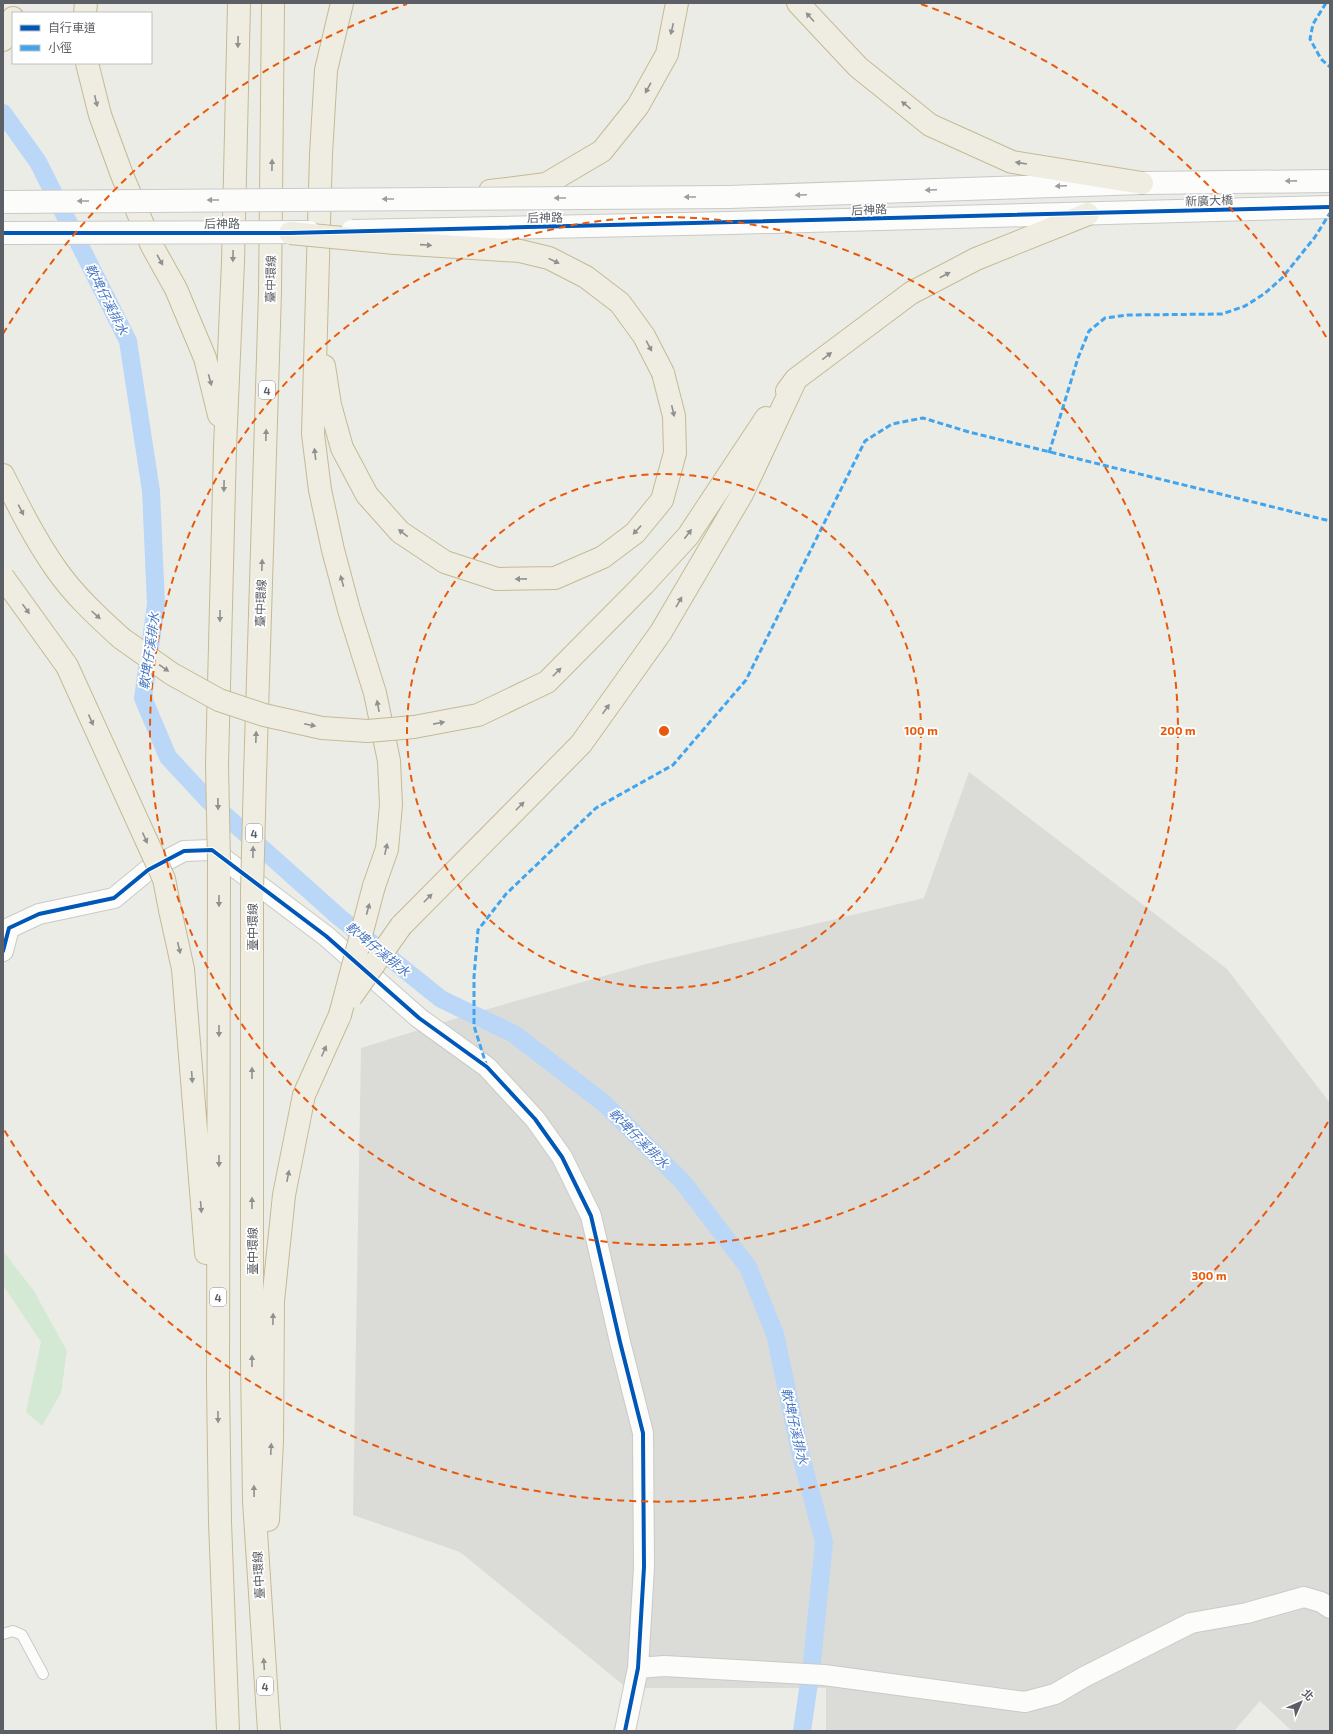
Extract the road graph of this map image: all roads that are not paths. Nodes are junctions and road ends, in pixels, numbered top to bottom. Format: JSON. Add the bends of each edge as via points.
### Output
{"nodes":[{"id":1,"x":20,"y":3,"type":"edge"},
{"id":2,"x":239,"y":3,"type":"edge"},
{"id":3,"x":273,"y":3,"type":"edge"},
{"id":4,"x":333,"y":3,"type":"edge"},
{"id":5,"x":342,"y":3,"type":"edge"},
{"id":6,"x":677,"y":3,"type":"edge"},
{"id":7,"x":798,"y":3,"type":"edge"},
{"id":8,"x":16,"y":12,"type":"edge"},
{"id":9,"x":87,"y":64,"type":"edge"},
{"id":10,"x":326,"y":70,"type":"junction"},
{"id":11,"x":1330,"y":181,"type":"edge"},
{"id":12,"x":1142,"y":184,"type":"junction"},
{"id":13,"x":416,"y":199,"type":"junction"},
{"id":14,"x":3,"y":202,"type":"edge"},
{"id":15,"x":1330,"y":207,"type":"edge"},
{"id":16,"x":1088,"y":214,"type":"junction"},
{"id":17,"x":3,"y":233,"type":"edge"},
{"id":18,"x":290,"y":233,"type":"junction"},
{"id":19,"x":317,"y":318,"type":"junction"},
{"id":20,"x":796,"y":379,"type":"junction"},
{"id":21,"x":224,"y":448,"type":"junction"},
{"id":22,"x":3,"y":475,"type":"edge"},
{"id":23,"x":3,"y":577,"type":"edge"},
{"id":24,"x":3,"y":951,"type":"edge"},
{"id":25,"x":340,"y":1015,"type":"junction"},
{"id":26,"x":218,"y":1383,"type":"junction"},
{"id":27,"x":1330,"y":1608,"type":"edge"},
{"id":28,"x":3,"y":1634,"type":"edge"},
{"id":29,"x":262,"y":1642,"type":"junction"},
{"id":30,"x":638,"y":1668,"type":"junction"},
{"id":31,"x":43,"y":1674,"type":"dead end"},
{"id":32,"x":228,"y":1731,"type":"edge"},
{"id":33,"x":269,"y":1731,"type":"edge"},
{"id":34,"x":625,"y":1731,"type":"edge"}],
"edges":[{"from":1,"to":8,"type":"highway"},
{"from":2,"to":21,"type":"highway","number":"4","one_way":true,"via":[[233,262]]},
{"from":29,"to":3,"type":"highway","name":"臺中環線","number":"4","one_way":true,"bridge":true,"via":[[254,1501],[252,891],[270,292]]},
{"from":4,"to":10,"type":"highway"},
{"from":5,"to":10,"type":"highway"},
{"from":6,"to":13,"type":"highway","one_way":true,"bridge":true,"via":[[667,54],[638,106],[602,151],[546,184]]},
{"from":12,"to":7,"type":"highway","one_way":true,"via":[[1012,162],[930,125],[858,67]]},
{"from":9,"to":21,"type":"highway","one_way":true,"via":[[100,115],[122,175],[152,246],[176,289],[205,358],[217,405]]},
{"from":10,"to":19,"type":"highway"},
{"from":11,"to":12,"type":"street","name":"新廣大橋","one_way":true},
{"from":12,"to":13,"type":"street","name":"后神路","one_way":true,"bridge":true,"via":[[729,197]]},
{"from":13,"to":14,"type":"street","name":"后神路","one_way":true,"bridge":true},
{"from":15,"to":16,"type":"street","name":"新廣大橋"},
{"from":16,"to":18,"type":"street","name":"后神路","bridge":true},
{"from":20,"to":16,"type":"highway","one_way":true,"via":[[911,294],[976,259]]},
{"from":17,"to":18,"type":"street","name":"后神路","bridge":true},
{"from":18,"to":19,"type":"highway","one_way":true,"bridge":true,"via":[[520,251],[549,258],[586,277],[620,303],[644,336],[663,373],[674,416],[675,453],[662,500],[635,533],[603,557],[555,578],[497,579],[445,562],[400,532],[367,495],[342,448],[330,405]]},
{"from":25,"to":19,"type":"highway","one_way":true,"bridge":true,"via":[[386,849],[390,805],[389,761],[375,693],[349,610],[320,490],[313,434]]},
{"from":22,"to":20,"type":"highway","one_way":true,"bridge":true,"via":[[56,570],[86,606],[121,638],[172,674],[218,700],[264,715],[322,728],[368,731],[414,727],[478,715],[547,682],[688,536],[754,435]]},
{"from":25,"to":20,"type":"highway","one_way":true,"bridge":true,"via":[[358,985],[401,926],[580,744],[657,638],[742,494]]},
{"from":21,"to":26,"type":"highway","number":"4","one_way":true,"bridge":true,"via":[[217,766]]},
{"from":23,"to":26,"type":"highway","one_way":true,"bridge":true,"via":[[67,666],[164,879],[183,969]]},
{"from":24,"to":30,"type":"street","via":[[9,928],[39,914],[114,898],[148,870],[184,851],[212,850],[326,936],[419,1018],[487,1067],[535,1119],[562,1157],[591,1216],[643,1433],[644,1566]]},
{"from":29,"to":25,"type":"highway","one_way":true,"via":[[272,1441],[273,1301],[284,1195],[304,1095]]},
{"from":26,"to":32,"type":"highway","number":"4","one_way":true,"via":[[220,1530]]},
{"from":27,"to":30,"type":"street","via":[[1321,1602],[1304,1597],[1247,1613],[1191,1623],[1055,1694],[1025,1702],[824,1675],[664,1666]]},
{"from":28,"to":31,"type":"lane","via":[[13,1631],[22,1635]]},
{"from":33,"to":29,"type":"highway","name":"臺中環線","number":"4","one_way":true},
{"from":30,"to":34,"type":"street"}]}
